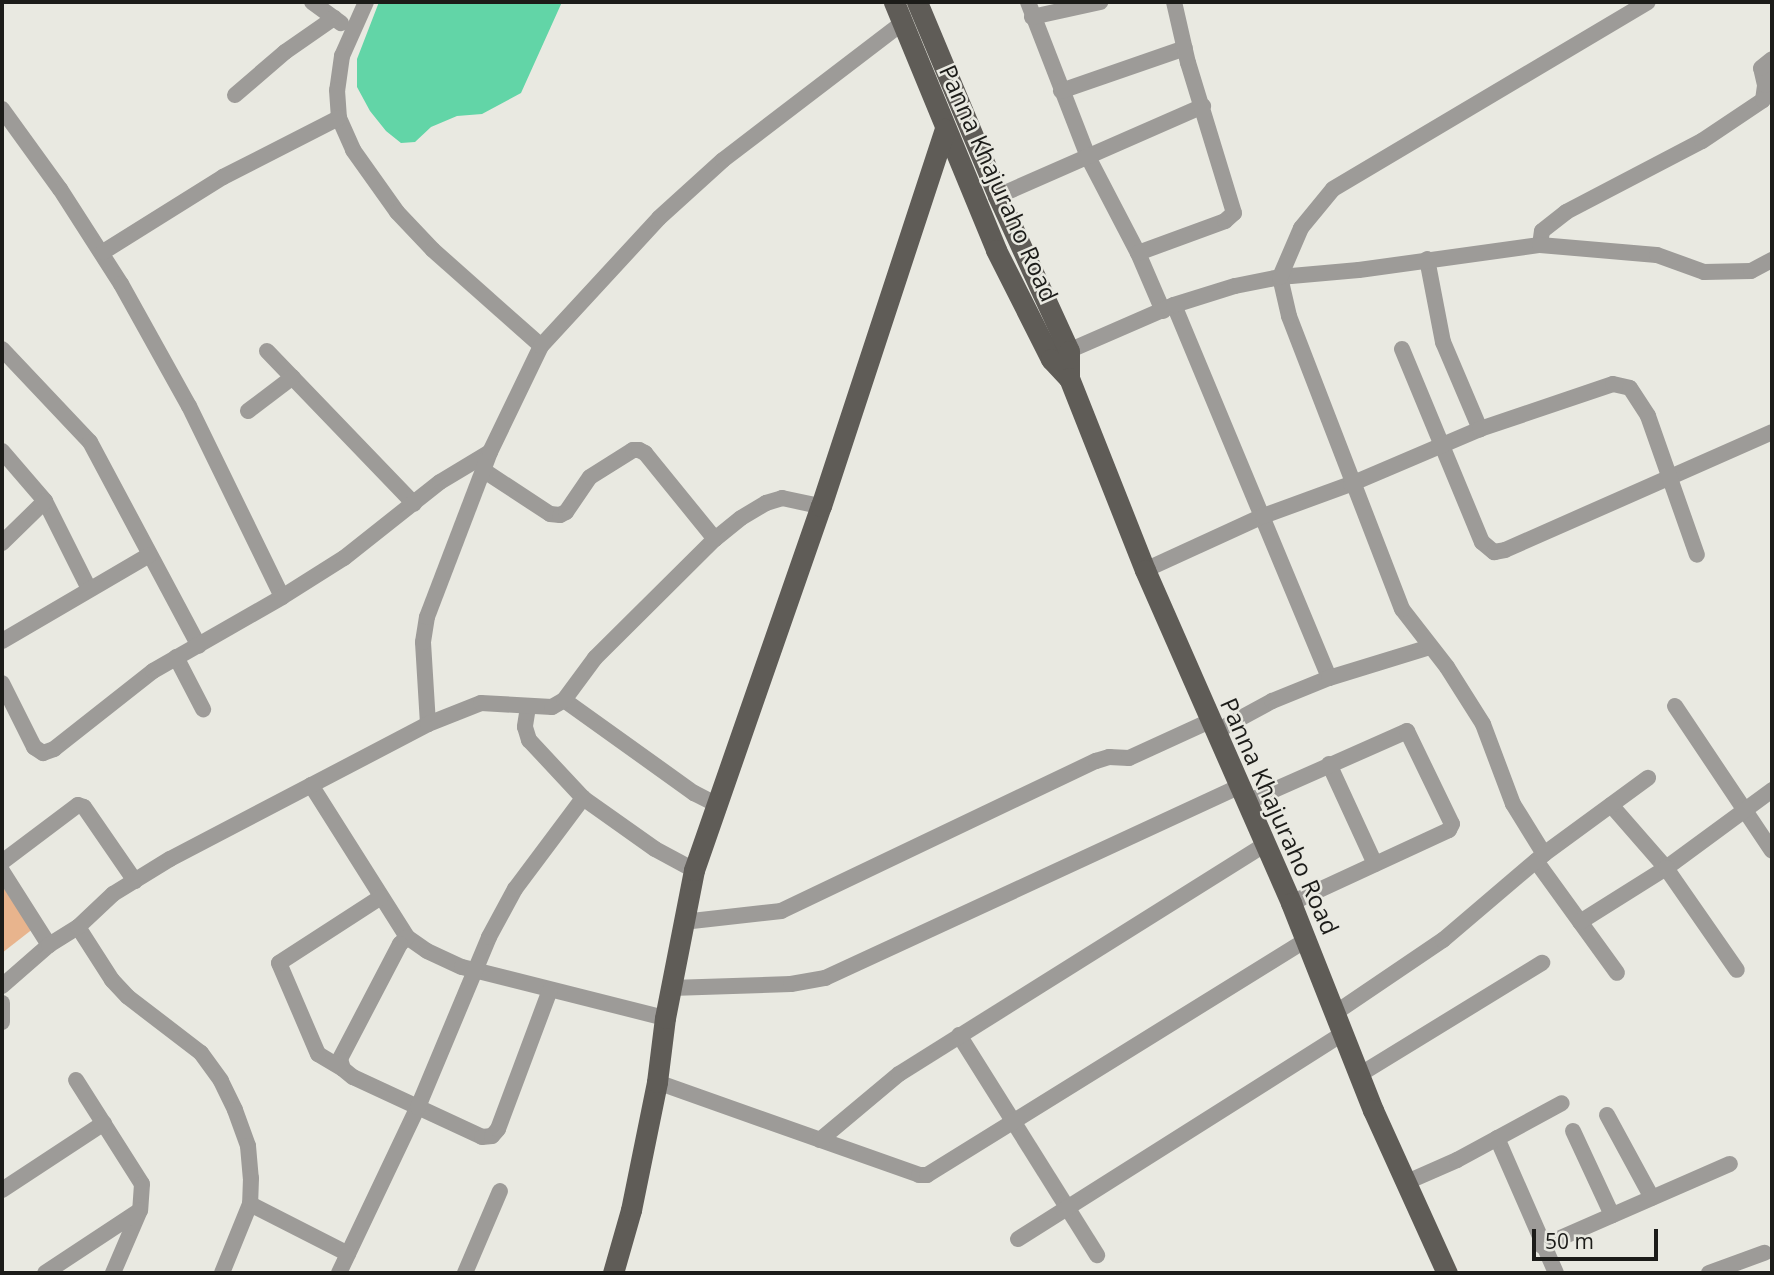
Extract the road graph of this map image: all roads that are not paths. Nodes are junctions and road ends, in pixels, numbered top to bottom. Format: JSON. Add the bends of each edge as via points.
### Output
{"nodes":[{"id":1,"x":312,"y":2,"type":"edge"},
{"id":2,"x":366,"y":2,"type":"edge"},
{"id":3,"x":894,"y":2,"type":"edge"},
{"id":4,"x":917,"y":2,"type":"edge"},
{"id":5,"x":1100,"y":2,"type":"edge"},
{"id":6,"x":1174,"y":2,"type":"edge"},
{"id":7,"x":1648,"y":2,"type":"edge"},
{"id":8,"x":1030,"y":9,"type":"edge"},
{"id":9,"x":334,"y":18,"type":"junction"},
{"id":10,"x":902,"y":23,"type":"junction"},
{"id":11,"x":351,"y":30,"type":"junction"},
{"id":12,"x":1185,"y":48,"type":"junction"},
{"id":13,"x":1772,"y":59,"type":"edge"},
{"id":14,"x":1061,"y":91,"type":"junction"},
{"id":15,"x":235,"y":95,"type":"dead end"},
{"id":16,"x":1203,"y":106,"type":"junction"},
{"id":17,"x":2,"y":109,"type":"edge"},
{"id":18,"x":339,"y":118,"type":"junction"},
{"id":19,"x":945,"y":130,"type":"junction"},
{"id":20,"x":1088,"y":157,"type":"junction"},
{"id":21,"x":998,"y":196,"type":"junction"},
{"id":22,"x":1539,"y":245,"type":"junction"},
{"id":23,"x":103,"y":252,"type":"junction"},
{"id":24,"x":1138,"y":253,"type":"junction"},
{"id":25,"x":1427,"y":259,"type":"junction"},
{"id":26,"x":1772,"y":260,"type":"edge"},
{"id":27,"x":1280,"y":277,"type":"junction"},
{"id":28,"x":1168,"y":308,"type":"junction"},
{"id":29,"x":541,"y":346,"type":"junction"},
{"id":30,"x":2,"y":349,"type":"edge"},
{"id":31,"x":1402,"y":349,"type":"dead end"},
{"id":32,"x":267,"y":351,"type":"dead end"},
{"id":33,"x":1060,"y":355,"type":"junction"},
{"id":34,"x":293,"y":377,"type":"junction"},
{"id":35,"x":248,"y":411,"type":"dead end"},
{"id":36,"x":1480,"y":429,"type":"junction"},
{"id":37,"x":1772,"y":432,"type":"edge"},
{"id":38,"x":1443,"y":447,"type":"junction"},
{"id":39,"x":2,"y":451,"type":"edge"},
{"id":40,"x":490,"y":452,"type":"junction"},
{"id":41,"x":483,"y":470,"type":"junction"},
{"id":42,"x":1672,"y":477,"type":"junction"},
{"id":43,"x":1351,"y":484,"type":"junction"},
{"id":44,"x":45,"y":501,"type":"junction"},
{"id":45,"x":414,"y":503,"type":"junction"},
{"id":46,"x":821,"y":506,"type":"junction"},
{"id":47,"x":1263,"y":516,"type":"junction"},
{"id":48,"x":715,"y":539,"type":"junction"},
{"id":49,"x":2,"y":543,"type":"edge"},
{"id":50,"x":149,"y":555,"type":"junction"},
{"id":51,"x":1698,"y":555,"type":"dead end"},
{"id":52,"x":1145,"y":570,"type":"junction"},
{"id":53,"x":89,"y":589,"type":"junction"},
{"id":54,"x":282,"y":597,"type":"junction"},
{"id":55,"x":2,"y":641,"type":"edge"},
{"id":56,"x":198,"y":646,"type":"junction"},
{"id":57,"x":1430,"y":647,"type":"junction"},
{"id":58,"x":176,"y":657,"type":"junction"},
{"id":59,"x":1329,"y":678,"type":"junction"},
{"id":60,"x":2,"y":683,"type":"edge"},
{"id":61,"x":564,"y":700,"type":"junction"},
{"id":62,"x":1675,"y":706,"type":"dead end"},
{"id":63,"x":528,"y":707,"type":"junction"},
{"id":64,"x":204,"y":709,"type":"dead end"},
{"id":65,"x":428,"y":724,"type":"junction"},
{"id":66,"x":1213,"y":727,"type":"junction"},
{"id":67,"x":1329,"y":764,"type":"junction"},
{"id":68,"x":1648,"y":778,"type":"dead end"},
{"id":69,"x":311,"y":785,"type":"junction"},
{"id":70,"x":1772,"y":790,"type":"edge"},
{"id":71,"x":1243,"y":794,"type":"junction"},
{"id":72,"x":583,"y":798,"type":"junction"},
{"id":73,"x":716,"y":804,"type":"junction"},
{"id":74,"x":1611,"y":804,"type":"junction"},
{"id":75,"x":1745,"y":810,"type":"junction"},
{"id":76,"x":1265,"y":844,"type":"junction"},
{"id":77,"x":1772,"y":851,"type":"edge"},
{"id":78,"x":1540,"y":858,"type":"junction"},
{"id":79,"x":2,"y":862,"type":"edge"},
{"id":80,"x":1375,"y":864,"type":"junction"},
{"id":81,"x":1665,"y":869,"type":"junction"},
{"id":82,"x":694,"y":870,"type":"junction"},
{"id":83,"x":2,"y":871,"type":"edge"},
{"id":84,"x":135,"y":881,"type":"junction"},
{"id":85,"x":381,"y":897,"type":"junction"},
{"id":86,"x":1291,"y":903,"type":"junction"},
{"id":87,"x":683,"y":922,"type":"junction"},
{"id":88,"x":1580,"y":922,"type":"junction"},
{"id":89,"x":78,"y":927,"type":"junction"},
{"id":90,"x":407,"y":937,"type":"junction"},
{"id":91,"x":1306,"y":940,"type":"junction"},
{"id":92,"x":49,"y":945,"type":"junction"},
{"id":93,"x":1542,"y":962,"type":"dead end"},
{"id":94,"x":476,"y":970,"type":"junction"},
{"id":95,"x":1737,"y":970,"type":"dead end"},
{"id":96,"x":1617,"y":973,"type":"dead end"},
{"id":97,"x":2,"y":986,"type":"edge"},
{"id":98,"x":671,"y":988,"type":"junction"},
{"id":99,"x":550,"y":990,"type":"junction"},
{"id":100,"x":2,"y":1003,"type":"edge"},
{"id":101,"x":1335,"y":1013,"type":"junction"},
{"id":102,"x":665,"y":1018,"type":"junction"},
{"id":103,"x":2,"y":1022,"type":"edge"},
{"id":104,"x":1342,"y":1034,"type":"junction"},
{"id":105,"x":959,"y":1035,"type":"junction"},
{"id":106,"x":343,"y":1069,"type":"junction"},
{"id":107,"x":1359,"y":1075,"type":"junction"},
{"id":108,"x":76,"y":1080,"type":"dead end"},
{"id":109,"x":657,"y":1082,"type":"junction"},
{"id":110,"x":1562,"y":1103,"type":"dead end"},
{"id":111,"x":418,"y":1107,"type":"junction"},
{"id":112,"x":1607,"y":1115,"type":"dead end"},
{"id":113,"x":1011,"y":1122,"type":"junction"},
{"id":114,"x":104,"y":1124,"type":"junction"},
{"id":115,"x":1573,"y":1131,"type":"dead end"},
{"id":116,"x":1497,"y":1139,"type":"junction"},
{"id":117,"x":820,"y":1140,"type":"junction"},
{"id":118,"x":1730,"y":1164,"type":"dead end"},
{"id":119,"x":1407,"y":1182,"type":"junction"},
{"id":120,"x":2,"y":1190,"type":"edge"},
{"id":121,"x":500,"y":1191,"type":"dead end"},
{"id":122,"x":1652,"y":1198,"type":"junction"},
{"id":123,"x":250,"y":1204,"type":"junction"},
{"id":124,"x":1067,"y":1208,"type":"junction"},
{"id":125,"x":140,"y":1210,"type":"junction"},
{"id":126,"x":1612,"y":1215,"type":"junction"},
{"id":127,"x":1018,"y":1239,"type":"dead end"},
{"id":128,"x":1542,"y":1246,"type":"junction"},
{"id":129,"x":1764,"y":1253,"type":"dead end"},
{"id":130,"x":348,"y":1254,"type":"junction"},
{"id":131,"x":1097,"y":1255,"type":"dead end"},
{"id":132,"x":45,"y":1273,"type":"edge"},
{"id":133,"x":113,"y":1273,"type":"edge"},
{"id":134,"x":222,"y":1273,"type":"edge"},
{"id":135,"x":339,"y":1273,"type":"edge"},
{"id":136,"x":465,"y":1273,"type":"edge"},
{"id":137,"x":613,"y":1273,"type":"edge"},
{"id":138,"x":1447,"y":1273,"type":"edge"},
{"id":139,"x":1556,"y":1273,"type":"edge"},
{"id":140,"x":1709,"y":1273,"type":"edge"}],
"edges":[{"from":1,"to":9,"type":"street"},
{"from":2,"to":11,"type":"street"},
{"from":3,"to":10,"type":"main road","name":"Panna Khajuraho Road"},
{"from":4,"to":21,"type":"main road","name":"Panna Khajuraho Road"},
{"from":5,"to":8,"type":"street"},
{"from":6,"to":12,"type":"street"},
{"from":7,"to":27,"type":"street","via":[[1333,189],[1301,228]]},
{"from":8,"to":14,"type":"street"},
{"from":9,"to":11,"type":"street"},
{"from":9,"to":15,"type":"street"},
{"from":10,"to":19,"type":"main road","name":"Panna Khajuraho Road"},
{"from":10,"to":29,"type":"street","via":[[723,160],[659,218]]},
{"from":11,"to":18,"type":"street","via":[[337,90]]},
{"from":12,"to":14,"type":"street"},
{"from":12,"to":16,"type":"street"},
{"from":13,"to":22,"type":"street","via":[[1761,68],[1763,100],[1702,141],[1566,212],[1542,231]]},
{"from":14,"to":20,"type":"street"},
{"from":16,"to":20,"type":"street"},
{"from":16,"to":24,"type":"street","via":[[1234,212],[1226,221]]},
{"from":17,"to":23,"type":"street"},
{"from":18,"to":23,"type":"street","via":[[223,177]]},
{"from":18,"to":29,"type":"street","via":[[373,181],[397,212]]},
{"from":19,"to":33,"type":"main road","name":"Panna Khajuraho Road","via":[[996,250]]},
{"from":19,"to":46,"type":"main road"},
{"from":20,"to":21,"type":"street"},
{"from":20,"to":24,"type":"street"},
{"from":21,"to":33,"type":"main road","name":"Panna Khajuraho Road"},
{"from":22,"to":25,"type":"street"},
{"from":22,"to":26,"type":"street","via":[[1657,255],[1704,272],[1751,271]]},
{"from":23,"to":54,"type":"street","via":[[190,406]]},
{"from":24,"to":28,"type":"street"},
{"from":25,"to":27,"type":"street"},
{"from":25,"to":36,"type":"street","via":[[1443,342]]},
{"from":27,"to":28,"type":"street"},
{"from":27,"to":43,"type":"street","via":[[1289,316]]},
{"from":28,"to":33,"type":"street"},
{"from":28,"to":47,"type":"street"},
{"from":29,"to":40,"type":"street"},
{"from":30,"to":50,"type":"street","via":[[90,442]]},
{"from":31,"to":38,"type":"street"},
{"from":32,"to":34,"type":"street"},
{"from":33,"to":52,"type":"main road","name":"Panna Khajuraho Road"},
{"from":34,"to":35,"type":"street"},
{"from":34,"to":45,"type":"street"},
{"from":36,"to":38,"type":"street"},
{"from":36,"to":42,"type":"street","via":[[1598,388],[1623,385],[1630,388],[1648,416]]},
{"from":37,"to":42,"type":"street"},
{"from":38,"to":42,"type":"street","via":[[1482,542],[1494,552]]},
{"from":38,"to":43,"type":"street"},
{"from":39,"to":44,"type":"street"},
{"from":40,"to":41,"type":"street"},
{"from":40,"to":45,"type":"street"},
{"from":41,"to":48,"type":"street","via":[[550,514],[560,515],[590,477],[639,450]]},
{"from":41,"to":65,"type":"street","via":[[427,617],[422,642]]},
{"from":42,"to":51,"type":"street"},
{"from":43,"to":47,"type":"street"},
{"from":43,"to":57,"type":"street","via":[[1402,610]]},
{"from":44,"to":49,"type":"street"},
{"from":44,"to":53,"type":"street"},
{"from":45,"to":54,"type":"street","via":[[344,558]]},
{"from":46,"to":48,"type":"street","via":[[782,498],[749,513]]},
{"from":46,"to":73,"type":"main road"},
{"from":47,"to":52,"type":"street"},
{"from":47,"to":59,"type":"street"},
{"from":48,"to":61,"type":"street","via":[[595,659]]},
{"from":50,"to":53,"type":"street"},
{"from":50,"to":56,"type":"street"},
{"from":52,"to":66,"type":"main road","name":"Panna Khajuraho Road"},
{"from":53,"to":55,"type":"street"},
{"from":54,"to":56,"type":"street"},
{"from":56,"to":58,"type":"street"},
{"from":57,"to":59,"type":"street"},
{"from":57,"to":78,"type":"street","via":[[1483,724],[1513,804]]},
{"from":58,"to":60,"type":"street","via":[[43,753],[34,747]]},
{"from":58,"to":64,"type":"street"},
{"from":59,"to":66,"type":"street"},
{"from":61,"to":63,"type":"street","via":[[552,707]]},
{"from":61,"to":73,"type":"street"},
{"from":62,"to":75,"type":"street"},
{"from":63,"to":65,"type":"street","via":[[481,703]]},
{"from":63,"to":72,"type":"street","via":[[525,727],[529,740]]},
{"from":65,"to":69,"type":"street"},
{"from":66,"to":71,"type":"main road","name":"Panna Khajuraho Road"},
{"from":66,"to":87,"type":"street","via":[[1129,758],[1096,761],[781,911]]},
{"from":67,"to":71,"type":"street"},
{"from":67,"to":80,"type":"street"},
{"from":67,"to":80,"type":"street","via":[[1403,731],[1416,746],[1451,828]]},
{"from":68,"to":74,"type":"street"},
{"from":69,"to":84,"type":"street"},
{"from":69,"to":85,"type":"street"},
{"from":70,"to":75,"type":"street"},
{"from":71,"to":76,"type":"main road","name":"Panna Khajuraho Road"},
{"from":71,"to":98,"type":"street","via":[[825,978],[791,984]]},
{"from":72,"to":82,"type":"street","via":[[655,849]]},
{"from":72,"to":94,"type":"street","via":[[516,889]]},
{"from":73,"to":82,"type":"main road"},
{"from":74,"to":78,"type":"street"},
{"from":74,"to":81,"type":"street"},
{"from":75,"to":77,"type":"street"},
{"from":75,"to":81,"type":"street"},
{"from":76,"to":86,"type":"main road","name":"Panna Khajuraho Road"},
{"from":76,"to":105,"type":"street"},
{"from":78,"to":88,"type":"street"},
{"from":78,"to":101,"type":"street","via":[[1443,940]]},
{"from":79,"to":84,"type":"street","via":[[78,805],[84,807]]},
{"from":80,"to":86,"type":"street"},
{"from":81,"to":88,"type":"street"},
{"from":81,"to":95,"type":"street"},
{"from":82,"to":87,"type":"main road"},
{"from":83,"to":92,"type":"street"},
{"from":84,"to":89,"type":"street","via":[[113,894]]},
{"from":85,"to":90,"type":"street"},
{"from":85,"to":106,"type":"street","via":[[279,964],[318,1054]]},
{"from":86,"to":91,"type":"main road","name":"Panna Khajuraho Road"},
{"from":87,"to":98,"type":"main road"},
{"from":88,"to":96,"type":"street"},
{"from":89,"to":92,"type":"street"},
{"from":89,"to":123,"type":"street","via":[[112,980],[201,1053],[221,1081],[248,1146]]},
{"from":90,"to":94,"type":"street","via":[[427,951]]},
{"from":90,"to":106,"type":"street","via":[[340,1059]]},
{"from":91,"to":101,"type":"main road","name":"Panna Khajuraho Road"},
{"from":91,"to":113,"type":"street"},
{"from":92,"to":97,"type":"street"},
{"from":93,"to":107,"type":"street"},
{"from":94,"to":99,"type":"street"},
{"from":94,"to":111,"type":"street"},
{"from":98,"to":102,"type":"main road"},
{"from":99,"to":102,"type":"street"},
{"from":99,"to":111,"type":"street","via":[[492,1136],[482,1137]]},
{"from":100,"to":103,"type":"street"},
{"from":101,"to":104,"type":"main road","name":"Panna Khajuraho Road"},
{"from":102,"to":109,"type":"main road"},
{"from":104,"to":107,"type":"main road","name":"Panna Khajuraho Road"},
{"from":104,"to":124,"type":"street"},
{"from":105,"to":113,"type":"street"},
{"from":105,"to":117,"type":"street","via":[[900,1074]]},
{"from":106,"to":111,"type":"street"},
{"from":107,"to":119,"type":"main road","name":"Panna Khajuraho Road"},
{"from":108,"to":114,"type":"street"},
{"from":109,"to":117,"type":"street"},
{"from":109,"to":137,"type":"main road"},
{"from":110,"to":116,"type":"street"},
{"from":111,"to":130,"type":"street"},
{"from":112,"to":122,"type":"street"},
{"from":113,"to":117,"type":"street","via":[[927,1175]]},
{"from":113,"to":124,"type":"street"},
{"from":114,"to":120,"type":"street"},
{"from":114,"to":125,"type":"street","via":[[142,1184]]},
{"from":115,"to":126,"type":"street"},
{"from":116,"to":119,"type":"street"},
{"from":116,"to":128,"type":"street"},
{"from":118,"to":122,"type":"street"},
{"from":119,"to":138,"type":"main road","name":"Panna Khajuraho Road"},
{"from":121,"to":136,"type":"street"},
{"from":122,"to":126,"type":"street"},
{"from":123,"to":130,"type":"street"},
{"from":123,"to":134,"type":"street"},
{"from":124,"to":127,"type":"street"},
{"from":124,"to":131,"type":"street"},
{"from":125,"to":132,"type":"street"},
{"from":125,"to":133,"type":"street"},
{"from":126,"to":128,"type":"street"},
{"from":128,"to":139,"type":"street"},
{"from":129,"to":140,"type":"street"},
{"from":130,"to":135,"type":"street"}]}
